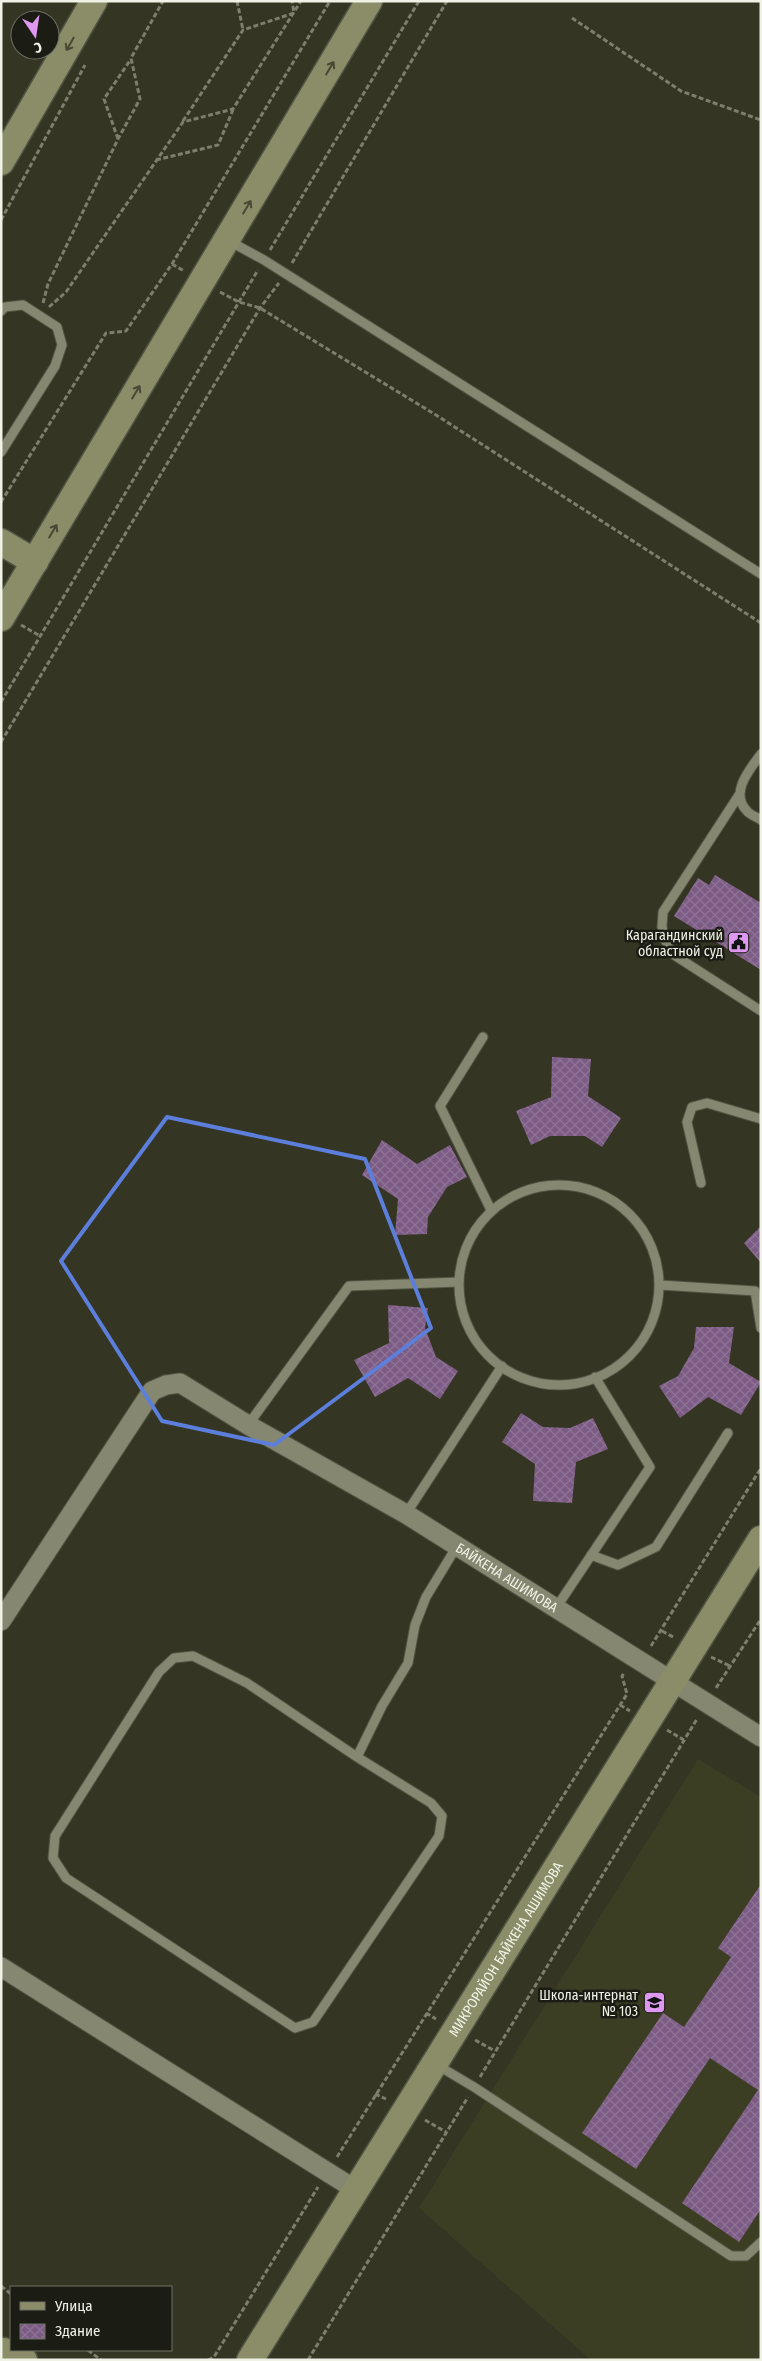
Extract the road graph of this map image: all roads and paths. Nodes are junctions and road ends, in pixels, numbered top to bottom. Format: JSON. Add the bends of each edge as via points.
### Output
{"nodes":[{"id":1,"x":94,"y":1,"type":"edge"},
{"id":2,"x":163,"y":1,"type":"edge"},
{"id":3,"x":237,"y":1,"type":"edge"},
{"id":4,"x":292,"y":1,"type":"edge"},
{"id":5,"x":301,"y":1,"type":"edge"},
{"id":6,"x":330,"y":1,"type":"edge"},
{"id":7,"x":369,"y":1,"type":"edge"},
{"id":8,"x":419,"y":1,"type":"edge"},
{"id":9,"x":447,"y":1,"type":"edge"},
{"id":10,"x":294,"y":13,"type":"junction"},
{"id":11,"x":572,"y":18,"type":"dead end"},
{"id":12,"x":242,"y":30,"type":"junction"},
{"id":13,"x":131,"y":58,"type":"junction"},
{"id":14,"x":87,"y":62,"type":"dead end"},
{"id":15,"x":233,"y":110,"type":"junction"},
{"id":16,"x":761,"y":120,"type":"edge"},
{"id":17,"x":183,"y":122,"type":"junction"},
{"id":18,"x":118,"y":139,"type":"junction"},
{"id":19,"x":156,"y":160,"type":"junction"},
{"id":20,"x":1,"y":162,"type":"edge"},
{"id":21,"x":1,"y":220,"type":"edge"},
{"id":22,"x":227,"y":240,"type":"junction"},
{"id":23,"x":264,"y":260,"type":"junction"},
{"id":24,"x":172,"y":264,"type":"junction"},
{"id":25,"x":285,"y":274,"type":"junction"},
{"id":26,"x":202,"y":282,"type":"junction"},
{"id":27,"x":239,"y":302,"type":"junction"},
{"id":28,"x":260,"y":308,"type":"junction"},
{"id":29,"x":1,"y":311,"type":"edge"},
{"id":30,"x":39,"y":316,"type":"junction"},
{"id":31,"x":1,"y":452,"type":"edge"},
{"id":32,"x":1,"y":502,"type":"edge"},
{"id":33,"x":1,"y":542,"type":"edge"},
{"id":34,"x":35,"y":562,"type":"junction"},
{"id":35,"x":761,"y":574,"type":"edge"},
{"id":36,"x":1,"y":618,"type":"edge"},
{"id":37,"x":761,"y":624,"type":"edge"},
{"id":38,"x":1,"y":702,"type":"edge"},
{"id":39,"x":1,"y":742,"type":"edge"},
{"id":40,"x":761,"y":754,"type":"edge"},
{"id":41,"x":739,"y":795,"type":"junction"},
{"id":42,"x":761,"y":820,"type":"edge"},
{"id":43,"x":761,"y":1011,"type":"edge"},
{"id":44,"x":483,"y":1037,"type":"dead end"},
{"id":45,"x":761,"y":1119,"type":"edge"},
{"id":46,"x":701,"y":1183,"type":"dead end"},
{"id":47,"x":491,"y":1210,"type":"junction"},
{"id":48,"x":459,"y":1282,"type":"junction"},
{"id":49,"x":660,"y":1285,"type":"junction"},
{"id":50,"x":761,"y":1328,"type":"edge"},
{"id":51,"x":502,"y":1366,"type":"junction"},
{"id":52,"x":595,"y":1377,"type":"junction"},
{"id":53,"x":248,"y":1425,"type":"junction"},
{"id":54,"x":728,"y":1433,"type":"dead end"},
{"id":55,"x":761,"y":1468,"type":"edge"},
{"id":56,"x":406,"y":1514,"type":"junction"},
{"id":57,"x":761,"y":1539,"type":"edge"},
{"id":58,"x":457,"y":1546,"type":"junction"},
{"id":59,"x":591,"y":1555,"type":"junction"},
{"id":60,"x":556,"y":1608,"type":"junction"},
{"id":61,"x":761,"y":1619,"type":"edge"},
{"id":62,"x":1,"y":1620,"type":"edge"},
{"id":63,"x":633,"y":1658,"type":"junction"},
{"id":64,"x":671,"y":1682,"type":"junction"},
{"id":65,"x":706,"y":1704,"type":"junction"},
{"id":66,"x":758,"y":1730,"type":"edge"},
{"id":67,"x":357,"y":1757,"type":"junction"},
{"id":68,"x":1,"y":1967,"type":"edge"},
{"id":69,"x":434,"y":2064,"type":"junction"},
{"id":70,"x":474,"y":2088,"type":"junction"},
{"id":71,"x":327,"y":2173,"type":"junction"},
{"id":72,"x":356,"y":2190,"type":"junction"},
{"id":73,"x":761,"y":2242,"type":"edge"},
{"id":74,"x":89,"y":2351,"type":"edge"},
{"id":75,"x":250,"y":2357,"type":"edge"},
{"id":76,"x":101,"y":2360,"type":"edge"},
{"id":77,"x":208,"y":2360,"type":"edge"},
{"id":78,"x":308,"y":2360,"type":"edge"}],
"edges":[{"from":1,"to":20,"type":"street","one_way":true},
{"from":2,"to":13,"type":"path"},
{"from":3,"to":12,"type":"path"},
{"from":4,"to":10,"type":"path"},
{"from":5,"to":10,"type":"path"},
{"from":6,"to":24,"type":"path"},
{"from":22,"to":7,"type":"street","one_way":true},
{"from":8,"to":23,"type":"path"},
{"from":9,"to":25,"type":"path"},
{"from":10,"to":12,"type":"path"},
{"from":10,"to":15,"type":"path"},
{"from":11,"to":16,"type":"path","via":[[681,91]]},
{"from":12,"to":17,"type":"path"},
{"from":13,"to":18,"type":"path","via":[[140,99]]},
{"from":13,"to":18,"type":"path","via":[[104,99]]},
{"from":14,"to":21,"type":"path"},
{"from":15,"to":17,"type":"path"},
{"from":15,"to":19,"type":"path","via":[[218,145]]},
{"from":17,"to":19,"type":"path"},
{"from":18,"to":30,"type":"path","via":[[48,284]]},
{"from":19,"to":30,"type":"path","via":[[66,292]]},
{"from":22,"to":23,"type":"lane"},
{"from":22,"to":26,"type":"street"},
{"from":23,"to":25,"type":"lane"},
{"from":23,"to":27,"type":"path"},
{"from":24,"to":26,"type":"path"},
{"from":24,"to":32,"type":"path","via":[[126,331],[106,333]]},
{"from":25,"to":28,"type":"path"},
{"from":25,"to":35,"type":"lane"},
{"from":26,"to":27,"type":"path"},
{"from":34,"to":26,"type":"street","one_way":true},
{"from":27,"to":28,"type":"path"},
{"from":27,"to":38,"type":"path"},
{"from":28,"to":37,"type":"path","via":[[436,415]]},
{"from":28,"to":39,"type":"path"},
{"from":29,"to":30,"type":"lane","via":[[5,307],[23,305]]},
{"from":30,"to":31,"type":"lane","via":[[57,327],[62,345],[55,366]]},
{"from":33,"to":34,"type":"street"},
{"from":34,"to":36,"type":"street"},
{"from":40,"to":41,"type":"lane","via":[[743,779]]},
{"from":41,"to":42,"type":"lane","via":[[746,811]]},
{"from":41,"to":43,"type":"lane","via":[[663,912],[662,927],[674,956]]},
{"from":44,"to":47,"type":"lane","via":[[440,1106]]},
{"from":45,"to":46,"type":"lane","via":[[707,1103],[692,1107],[687,1122]]},
{"from":47,"to":48,"type":"lane","via":[[470,1236],[459,1268]]},
{"from":47,"to":49,"type":"lane","via":[[519,1192],[551,1184],[584,1187],[614,1201],[638,1223],[654,1252]]},
{"from":48,"to":51,"type":"lane","via":[[459,1301],[470,1332],[490,1358]]},
{"from":48,"to":53,"type":"lane","via":[[349,1286]]},
{"from":49,"to":50,"type":"lane","via":[[755,1291]]},
{"from":49,"to":52,"type":"lane","via":[[654,1318],[638,1347],[614,1369]]},
{"from":51,"to":52,"type":"lane","via":[[518,1376],[550,1385],[583,1382]]},
{"from":51,"to":56,"type":"lane"},
{"from":52,"to":59,"type":"lane","via":[[650,1467]]},
{"from":53,"to":56,"type":"street","name":"БАЙКЕНА АШИМОВА"},
{"from":53,"to":62,"type":"street","name":"БАЙКЕНА АШИМОВА","via":[[180,1383],[152,1391]]},
{"from":54,"to":59,"type":"lane","via":[[656,1547],[618,1565]]},
{"from":55,"to":63,"type":"path","via":[[653,1645]]},
{"from":56,"to":58,"type":"street","name":"БАЙКЕНА АШИМОВА"},
{"from":57,"to":64,"type":"street","name":"МИКРОРАЙОН БАЙКЕНА АШИМОВА"},
{"from":58,"to":60,"type":"street","name":"БАЙКЕНА АШИМОВА"},
{"from":58,"to":67,"type":"lane","via":[[426,1597],[415,1625],[408,1663]]},
{"from":59,"to":60,"type":"lane"},
{"from":60,"to":63,"type":"street","name":"БАЙКЕНА АШИМОВА"},
{"from":61,"to":65,"type":"path"},
{"from":63,"to":64,"type":"street","name":"БАЙКЕНА АШИМОВА"},
{"from":63,"to":71,"type":"path","via":[[622,1676],[627,1694]]},
{"from":64,"to":65,"type":"street","name":"БАЙКЕНА АШИМОВА"},
{"from":64,"to":69,"type":"street","name":"МИКРОРАЙОН БАЙКЕНА АШИМОВА"},
{"from":65,"to":66,"type":"street","name":"БАЙКЕНА АШИМОВА"},
{"from":65,"to":70,"type":"path"},
{"from":67,"to":67,"type":"lane","via":[[247,1683],[193,1656],[174,1658],[159,1672],[55,1836],[53,1858],[74,1884],[295,2028],[313,2022],[439,1836],[442,1816],[431,1803]]},
{"from":68,"to":71,"type":"street"},
{"from":69,"to":70,"type":"lane"},
{"from":69,"to":72,"type":"street","name":"МИКРОРАЙОН БАЙКЕНА АШИМОВА"},
{"from":70,"to":73,"type":"lane","via":[[731,2256],[746,2256]]},
{"from":70,"to":78,"type":"path"},
{"from":71,"to":72,"type":"street"},
{"from":71,"to":77,"type":"path","via":[[214,2357]]},
{"from":72,"to":75,"type":"street","name":"МИКРОРАЙОН БАЙКЕНА АШИМОВА"},
{"from":74,"to":76,"type":"path"}]}
